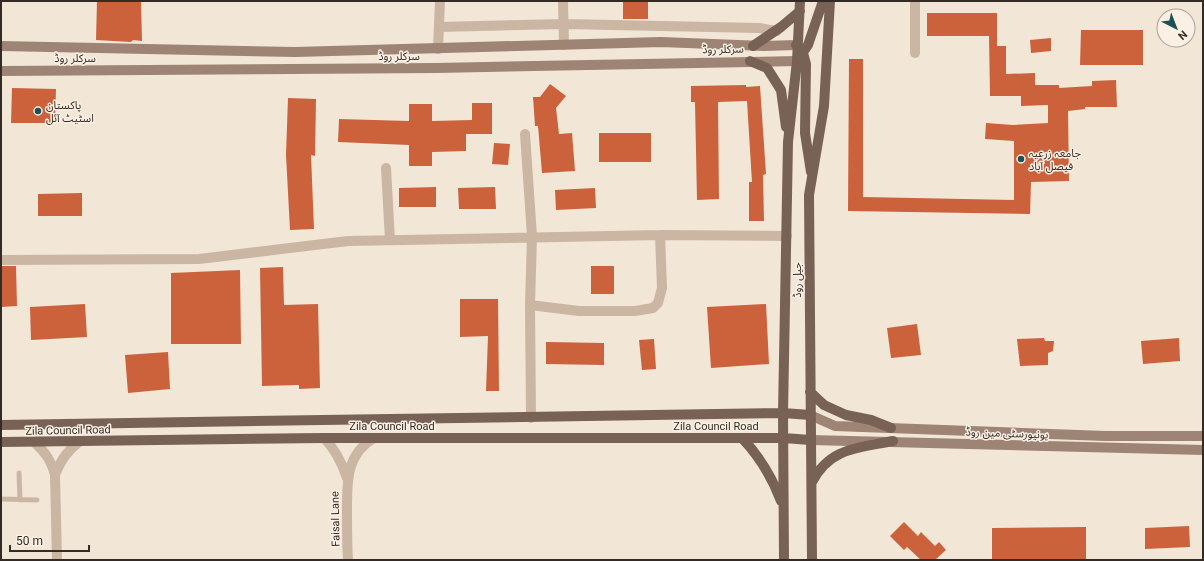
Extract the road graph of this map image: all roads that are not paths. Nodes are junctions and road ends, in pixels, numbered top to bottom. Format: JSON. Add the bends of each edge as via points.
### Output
{"nodes":[{"id":1,"x":440,"y":1,"type":"edge"},
{"id":2,"x":563,"y":1,"type":"edge"},
{"id":3,"x":823,"y":1,"type":"edge"},
{"id":4,"x":830,"y":1,"type":"edge"},
{"id":5,"x":915,"y":1,"type":"edge"},
{"id":6,"x":800,"y":6,"type":"edge"},
{"id":7,"x":564,"y":24,"type":"junction"},
{"id":8,"x":439,"y":27,"type":"junction"},
{"id":9,"x":759,"y":28,"type":"junction"},
{"id":10,"x":777,"y":31,"type":"junction"},
{"id":11,"x":564,"y":45,"type":"junction"},
{"id":12,"x":1,"y":46,"type":"edge"},
{"id":13,"x":753,"y":46,"type":"junction"},
{"id":14,"x":438,"y":49,"type":"junction"},
{"id":15,"x":799,"y":53,"type":"junction"},
{"id":16,"x":914,"y":53,"type":"dead end"},
{"id":17,"x":750,"y":61,"type":"junction"},
{"id":18,"x":1,"y":71,"type":"edge"},
{"id":19,"x":525,"y":134,"type":"dead end"},
{"id":20,"x":788,"y":142,"type":"junction"},
{"id":21,"x":386,"y":168,"type":"dead end"},
{"id":22,"x":812,"y":180,"type":"junction"},
{"id":23,"x":660,"y":235,"type":"junction"},
{"id":24,"x":532,"y":236,"type":"junction"},
{"id":25,"x":787,"y":236,"type":"junction"},
{"id":26,"x":390,"y":240,"type":"junction"},
{"id":27,"x":1,"y":260,"type":"edge"},
{"id":28,"x":530,"y":306,"type":"junction"},
{"id":29,"x":810,"y":392,"type":"junction"},
{"id":30,"x":783,"y":413,"type":"junction"},
{"id":31,"x":810,"y":414,"type":"junction"},
{"id":32,"x":531,"y":418,"type":"junction"},
{"id":33,"x":1,"y":425,"type":"edge"},
{"id":34,"x":891,"y":428,"type":"junction"},
{"id":35,"x":1120,"y":436,"type":"junction"},
{"id":36,"x":1203,"y":436,"type":"edge"},
{"id":37,"x":324,"y":438,"type":"junction"},
{"id":38,"x":374,"y":438,"type":"junction"},
{"id":39,"x":742,"y":438,"type":"junction"},
{"id":40,"x":784,"y":438,"type":"junction"},
{"id":41,"x":810,"y":440,"type":"junction"},
{"id":42,"x":893,"y":441,"type":"junction"},
{"id":43,"x":1,"y":442,"type":"edge"},
{"id":44,"x":34,"y":442,"type":"junction"},
{"id":45,"x":79,"y":442,"type":"junction"},
{"id":46,"x":1119,"y":448,"type":"junction"},
{"id":47,"x":1203,"y":450,"type":"edge"},
{"id":48,"x":19,"y":473,"type":"dead end"},
{"id":49,"x":55,"y":475,"type":"junction"},
{"id":50,"x":347,"y":478,"type":"junction"},
{"id":51,"x":811,"y":484,"type":"junction"},
{"id":52,"x":1,"y":499,"type":"edge"},
{"id":53,"x":20,"y":500,"type":"junction"},
{"id":54,"x":37,"y":500,"type":"dead end"},
{"id":55,"x":784,"y":509,"type":"junction"},
{"id":56,"x":57,"y":560,"type":"edge"},
{"id":57,"x":348,"y":560,"type":"edge"},
{"id":58,"x":784,"y":560,"type":"edge"},
{"id":59,"x":812,"y":560,"type":"edge"}],
"edges":[{"from":1,"to":8,"type":"street"},
{"from":2,"to":7,"type":"street"},
{"from":3,"to":15,"type":"main road","via":[[817,22]]},
{"from":4,"to":22,"type":"main road","name":"جیل روڈ","via":[[824,106]]},
{"from":5,"to":16,"type":"street"},
{"from":6,"to":10,"type":"main road"},
{"from":6,"to":15,"type":"main road","name":"جیل روڈ"},
{"from":7,"to":8,"type":"street"},
{"from":7,"to":9,"type":"street"},
{"from":7,"to":11,"type":"street"},
{"from":8,"to":14,"type":"street"},
{"from":9,"to":10,"type":"street"},
{"from":9,"to":13,"type":"street"},
{"from":10,"to":13,"type":"main road"},
{"from":11,"to":13,"type":"main road","name":"سرکلر روڈ","via":[[661,42]]},
{"from":11,"to":14,"type":"main road","name":"سرکلر روڈ"},
{"from":12,"to":14,"type":"main road","name":"سرکلر روڈ","via":[[295,52]]},
{"from":13,"to":15,"type":"main road","name":"سرکلر روڈ"},
{"from":15,"to":17,"type":"main road","name":"سرکلر روڈ"},
{"from":15,"to":20,"type":"main road","name":"جیل روڈ"},
{"from":15,"to":22,"type":"main road","via":[[806,64],[805,133]]},
{"from":17,"to":18,"type":"main road","name":"سرکلر روڈ","via":[[436,68]]},
{"from":17,"to":20,"type":"main road","via":[[767,68],[781,90]]},
{"from":19,"to":24,"type":"street"},
{"from":20,"to":25,"type":"main road","name":"جیل روڈ"},
{"from":21,"to":26,"type":"street"},
{"from":22,"to":29,"type":"main road","name":"جیل روڈ","via":[[809,195]]},
{"from":23,"to":24,"type":"street"},
{"from":23,"to":25,"type":"street"},
{"from":23,"to":28,"type":"street","via":[[662,288],[658,303],[653,308],[635,311],[578,311]]},
{"from":24,"to":26,"type":"street"},
{"from":24,"to":28,"type":"street"},
{"from":25,"to":30,"type":"main road","name":"جیل روڈ"},
{"from":26,"to":27,"type":"street","via":[[348,241],[199,259]]},
{"from":28,"to":32,"type":"street"},
{"from":29,"to":31,"type":"main road","name":"جیل روڈ"},
{"from":29,"to":34,"type":"main road","via":[[824,405],[846,415],[871,420]]},
{"from":30,"to":31,"type":"main road","name":"Zila Council Road"},
{"from":30,"to":32,"type":"main road","name":"Zila Council Road"},
{"from":30,"to":40,"type":"main road","name":"جیل روڈ"},
{"from":31,"to":34,"type":"main road","name":"یونیورسٹی مین روڈ","via":[[834,426]]},
{"from":31,"to":41,"type":"main road","name":"جیل روڈ"},
{"from":32,"to":33,"type":"main road","name":"Zila Council Road"},
{"from":34,"to":35,"type":"main road","name":"یونیورسٹی مین روڈ"},
{"from":35,"to":36,"type":"main road","name":"یونیورسٹی مین روڈ"},
{"from":35,"to":46,"type":"main road"},
{"from":37,"to":38,"type":"main road","name":"Zila Council Road"},
{"from":37,"to":45,"type":"main road","name":"Zila Council Road"},
{"from":37,"to":50,"type":"street","name":"Faisal Lane","via":[[338,456]]},
{"from":38,"to":39,"type":"main road","name":"Zila Council Road"},
{"from":38,"to":50,"type":"street","name":"Faisal Lane","via":[[367,442],[354,458]]},
{"from":39,"to":40,"type":"main road","name":"Zila Council Road"},
{"from":39,"to":55,"type":"main road","via":[[759,456],[774,482]]},
{"from":40,"to":41,"type":"main road","name":"Zila Council Road"},
{"from":40,"to":55,"type":"main road","name":"جیل روڈ"},
{"from":41,"to":42,"type":"main road","name":"یونیورسٹی مین روڈ"},
{"from":41,"to":51,"type":"main road","name":"جیل روڈ"},
{"from":42,"to":46,"type":"main road","name":"یونیورسٹی مین روڈ"},
{"from":42,"to":51,"type":"main road","via":[[837,454],[818,470]]},
{"from":43,"to":44,"type":"main road","name":"Zila Council Road"},
{"from":44,"to":45,"type":"main road","name":"Zila Council Road"},
{"from":44,"to":49,"type":"street","via":[[52,462]]},
{"from":45,"to":49,"type":"street","via":[[64,456]]},
{"from":46,"to":47,"type":"main road","name":"یونیورسٹی مین روڈ"},
{"from":48,"to":53,"type":"lane"},
{"from":49,"to":56,"type":"street"},
{"from":50,"to":57,"type":"street","name":"Faisal Lane"},
{"from":51,"to":59,"type":"main road","name":"جیل روڈ"},
{"from":52,"to":53,"type":"lane"},
{"from":53,"to":54,"type":"lane"},
{"from":55,"to":58,"type":"main road","name":"جیل روڈ"}]}
